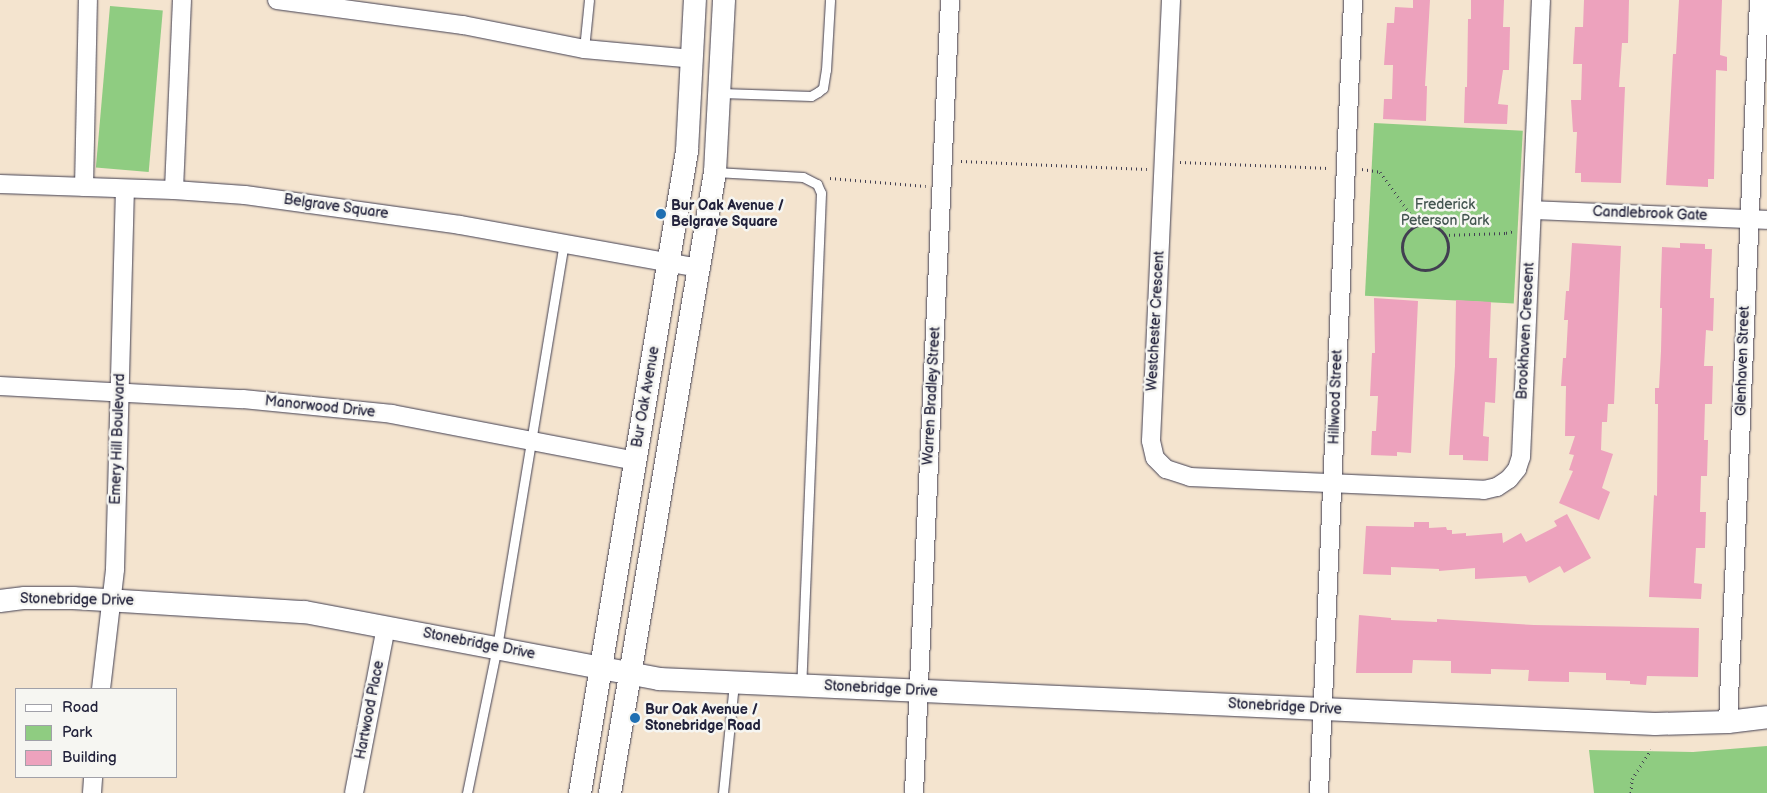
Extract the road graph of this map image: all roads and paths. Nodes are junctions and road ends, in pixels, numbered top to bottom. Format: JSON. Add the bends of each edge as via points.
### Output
{"nodes":[{"id":1,"x":88,"y":0,"type":"edge"},
{"id":2,"x":182,"y":0,"type":"edge"},
{"id":3,"x":277,"y":0,"type":"edge"},
{"id":4,"x":588,"y":0,"type":"edge"},
{"id":5,"x":695,"y":0,"type":"edge"},
{"id":6,"x":724,"y":0,"type":"edge"},
{"id":7,"x":830,"y":0,"type":"edge"},
{"id":8,"x":950,"y":0,"type":"edge"},
{"id":9,"x":1171,"y":0,"type":"edge"},
{"id":10,"x":1354,"y":0,"type":"edge"},
{"id":11,"x":1542,"y":0,"type":"edge"},
{"id":12,"x":1759,"y":0,"type":"edge"},
{"id":13,"x":584,"y":49,"type":"junction"},
{"id":14,"x":693,"y":59,"type":"junction"},
{"id":15,"x":721,"y":93,"type":"junction"},
{"id":16,"x":1370,"y":170,"type":"dead end"},
{"id":17,"x":714,"y":172,"type":"junction"},
{"id":18,"x":826,"y":176,"type":"dead end"},
{"id":19,"x":0,"y":184,"type":"edge"},
{"id":20,"x":930,"y":186,"type":"dead end"},
{"id":21,"x":84,"y":187,"type":"junction"},
{"id":22,"x":125,"y":189,"type":"junction"},
{"id":23,"x":174,"y":190,"type":"junction"},
{"id":24,"x":1532,"y":210,"type":"junction"},
{"id":25,"x":1748,"y":219,"type":"junction"},
{"id":26,"x":1767,"y":220,"type":"edge"},
{"id":27,"x":1418,"y":225,"type":"junction"},
{"id":28,"x":1517,"y":230,"type":"dead end"},
{"id":29,"x":1444,"y":235,"type":"junction"},
{"id":30,"x":564,"y":244,"type":"junction"},
{"id":31,"x":669,"y":263,"type":"junction"},
{"id":32,"x":699,"y":268,"type":"junction"},
{"id":33,"x":0,"y":386,"type":"edge"},
{"id":34,"x":119,"y":392,"type":"junction"},
{"id":35,"x":531,"y":440,"type":"junction"},
{"id":36,"x":636,"y":461,"type":"junction"},
{"id":37,"x":1333,"y":483,"type":"junction"},
{"id":38,"x":111,"y":600,"type":"junction"},
{"id":39,"x":0,"y":601,"type":"edge"},
{"id":40,"x":386,"y":627,"type":"junction"},
{"id":41,"x":497,"y":648,"type":"junction"},
{"id":42,"x":601,"y":668,"type":"junction"},
{"id":43,"x":630,"y":673,"type":"junction"},
{"id":44,"x":734,"y":682,"type":"junction"},
{"id":45,"x":801,"y":685,"type":"junction"},
{"id":46,"x":101,"y":688,"type":"edge"},
{"id":47,"x":918,"y":690,"type":"junction"},
{"id":48,"x":1322,"y":709,"type":"junction"},
{"id":49,"x":1767,"y":717,"type":"edge"},
{"id":50,"x":1728,"y":722,"type":"junction"},
{"id":51,"x":1651,"y":750,"type":"dead end"},
{"id":52,"x":93,"y":778,"type":"edge"},
{"id":53,"x":92,"y":793,"type":"edge"},
{"id":54,"x":354,"y":793,"type":"edge"},
{"id":55,"x":467,"y":793,"type":"edge"},
{"id":56,"x":580,"y":793,"type":"edge"},
{"id":57,"x":610,"y":793,"type":"edge"},
{"id":58,"x":723,"y":793,"type":"edge"},
{"id":59,"x":914,"y":793,"type":"edge"},
{"id":60,"x":1319,"y":793,"type":"edge"},
{"id":61,"x":1631,"y":793,"type":"edge"}],
"edges":[{"from":1,"to":21,"type":"street"},
{"from":2,"to":23,"type":"street"},
{"from":3,"to":13,"type":"street","via":[[463,25]]},
{"from":4,"to":13,"type":"lane"},
{"from":5,"to":14,"type":"street","name":"Bur Oak Avenue"},
{"from":6,"to":15,"type":"street"},
{"from":7,"to":15,"type":"lane","via":[[823,88],[811,96]]},
{"from":8,"to":47,"type":"street","name":"Warren Bradley Street"},
{"from":9,"to":37,"type":"street","name":"Westchester Crescent","via":[[1151,441],[1155,458],[1166,469],[1190,477]]},
{"from":10,"to":37,"type":"street","name":"Hillwood Street"},
{"from":11,"to":24,"type":"street","name":"Brookhaven Crescent"},
{"from":12,"to":25,"type":"street","name":"Glenhaven Street"},
{"from":13,"to":14,"type":"street"},
{"from":14,"to":31,"type":"street","name":"Bur Oak Avenue","via":[[687,150]]},
{"from":15,"to":17,"type":"street"},
{"from":16,"to":27,"type":"path","via":[[1380,172]]},
{"from":17,"to":32,"type":"street"},
{"from":17,"to":45,"type":"lane","via":[[803,178],[817,184],[822,193]]},
{"from":18,"to":20,"type":"path"},
{"from":19,"to":21,"type":"street","name":"Belgrave Square"},
{"from":21,"to":22,"type":"street","name":"Belgrave Square"},
{"from":22,"to":23,"type":"street","name":"Belgrave Square"},
{"from":22,"to":34,"type":"street","name":"Emery Hill Boulevard"},
{"from":23,"to":30,"type":"street","name":"Belgrave Square","via":[[245,195],[420,219]]},
{"from":24,"to":25,"type":"street","name":"Candlebrook Gate"},
{"from":24,"to":37,"type":"street","name":"Brookhaven Crescent","via":[[1521,456],[1513,474],[1497,487],[1484,490]]},
{"from":25,"to":26,"type":"street","name":"Candlebrook Gate"},
{"from":25,"to":50,"type":"street","name":"Glenhaven Street"},
{"from":27,"to":29,"type":"path","via":[[1433,226]]},
{"from":27,"to":29,"type":"path","via":[[1406,233],[1402,248],[1407,261],[1420,269],[1441,263],[1447,250]]},
{"from":28,"to":29,"type":"path"},
{"from":30,"to":31,"type":"street","name":"Belgrave Square"},
{"from":30,"to":35,"type":"lane"},
{"from":31,"to":32,"type":"street","name":"Belgrave Square"},
{"from":31,"to":36,"type":"street","name":"Bur Oak Avenue"},
{"from":32,"to":43,"type":"street"},
{"from":33,"to":34,"type":"street","name":"Manorwood Drive"},
{"from":34,"to":35,"type":"street","name":"Manorwood Drive","via":[[243,399],[392,414]]},
{"from":34,"to":38,"type":"street","name":"Emery Hill Boulevard","via":[[115,569]]},
{"from":35,"to":36,"type":"street","name":"Manorwood Drive"},
{"from":35,"to":41,"type":"lane"},
{"from":36,"to":42,"type":"street","name":"Bur Oak Avenue"},
{"from":37,"to":48,"type":"street","name":"Hillwood Street"},
{"from":38,"to":39,"type":"street","name":"Stonebridge Drive","via":[[32,598]]},
{"from":38,"to":40,"type":"street","name":"Stonebridge Drive","via":[[305,612]]},
{"from":38,"to":46,"type":"street","name":"Emery Hill Boulevard"},
{"from":40,"to":41,"type":"street","name":"Stonebridge Drive"},
{"from":40,"to":54,"type":"street","name":"Hartwood Place"},
{"from":41,"to":42,"type":"street","name":"Stonebridge Drive"},
{"from":41,"to":55,"type":"lane"},
{"from":42,"to":43,"type":"street","name":"Stonebridge Drive"},
{"from":42,"to":56,"type":"street","name":"Bur Oak Avenue"},
{"from":43,"to":44,"type":"street","name":"Stonebridge Drive","via":[[659,679]]},
{"from":43,"to":57,"type":"street"},
{"from":44,"to":45,"type":"street","name":"Stonebridge Drive"},
{"from":44,"to":58,"type":"lane"},
{"from":45,"to":47,"type":"street","name":"Stonebridge Drive"},
{"from":47,"to":48,"type":"street","name":"Stonebridge Drive"},
{"from":47,"to":59,"type":"street","name":"Warren Bradley Street"},
{"from":48,"to":50,"type":"street","name":"Stonebridge Drive","via":[[1655,724]]},
{"from":48,"to":60,"type":"street","name":"Hillwood Street"},
{"from":49,"to":50,"type":"street","name":"Stonebridge Drive"},
{"from":51,"to":61,"type":"path","via":[[1632,779]]},
{"from":52,"to":53,"type":"street"}]}
